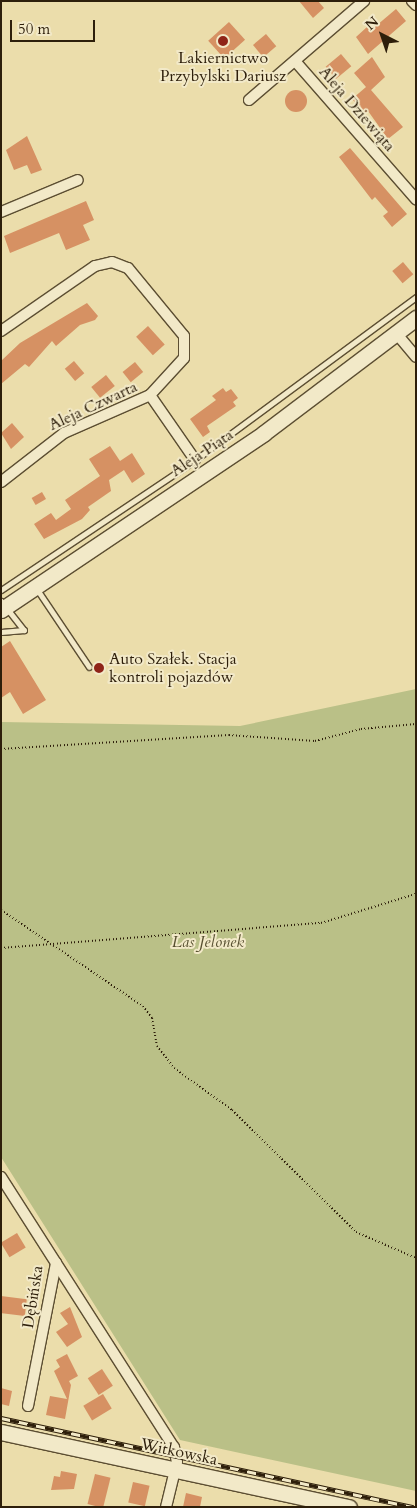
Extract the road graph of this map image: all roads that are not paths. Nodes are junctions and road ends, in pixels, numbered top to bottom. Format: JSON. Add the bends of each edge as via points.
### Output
{"nodes":[{"id":1,"x":364,"y":1,"type":"edge"},
{"id":2,"x":412,"y":1,"type":"edge"},
{"id":3,"x":416,"y":5,"type":"edge"},
{"id":4,"x":295,"y":61,"type":"junction"},
{"id":5,"x":250,"y":100,"type":"dead end"},
{"id":6,"x":78,"y":180,"type":"dead end"},
{"id":7,"x":416,"y":199,"type":"edge"},
{"id":8,"x":1,"y":212,"type":"edge"},
{"id":9,"x":416,"y":297,"type":"edge"},
{"id":10,"x":416,"y":318,"type":"edge"},
{"id":11,"x":1,"y":331,"type":"edge"},
{"id":12,"x":396,"y":333,"type":"junction"},
{"id":13,"x":416,"y":357,"type":"edge"},
{"id":14,"x":150,"y":394,"type":"junction"},
{"id":15,"x":195,"y":460,"type":"junction"},
{"id":16,"x":1,"y":482,"type":"edge"},
{"id":17,"x":35,"y":587,"type":"junction"},
{"id":18,"x":1,"y":590,"type":"edge"},
{"id":19,"x":3,"y":606,"type":"edge"},
{"id":20,"x":1,"y":632,"type":"edge"},
{"id":21,"x":89,"y":667,"type":"dead end"},
{"id":22,"x":1,"y":1177,"type":"edge"},
{"id":23,"x":56,"y":1263,"type":"junction"},
{"id":24,"x":28,"y":1406,"type":"dead end"},
{"id":25,"x":1,"y":1432,"type":"edge"},
{"id":26,"x":175,"y":1469,"type":"junction"},
{"id":27,"x":166,"y":1507,"type":"edge"},
{"id":28,"x":349,"y":1507,"type":"edge"}],
"edges":[{"from":1,"to":4,"type":"street"},
{"from":2,"to":3,"type":"street"},
{"from":4,"to":5,"type":"street"},
{"from":4,"to":7,"type":"street","name":"Aleja Dziewiąta"},
{"from":6,"to":8,"type":"street"},
{"from":9,"to":15,"type":"lane"},
{"from":10,"to":12,"type":"street","name":"Aleja Piąta"},
{"from":11,"to":14,"type":"street","via":[[84,271],[106,262],[134,272],[184,336],[184,358]]},
{"from":12,"to":13,"type":"street"},
{"from":12,"to":17,"type":"street","name":"Aleja Piąta","via":[[264,433]]},
{"from":14,"to":15,"type":"street"},
{"from":14,"to":16,"type":"street","name":"Aleja Czwarta","via":[[64,433]]},
{"from":15,"to":18,"type":"lane"},
{"from":17,"to":19,"type":"street","name":"Aleja Piąta"},
{"from":17,"to":21,"type":"lane"},
{"from":19,"to":20,"type":"lane","via":[[24,630]]},
{"from":22,"to":23,"type":"street","name":"Dębińska"},
{"from":23,"to":24,"type":"street","name":"Dębińska"},
{"from":23,"to":26,"type":"street","via":[[174,1447]]},
{"from":25,"to":26,"type":"street","name":"Witkowska"},
{"from":26,"to":27,"type":"street"},
{"from":26,"to":28,"type":"street","name":"Witkowska"}]}
